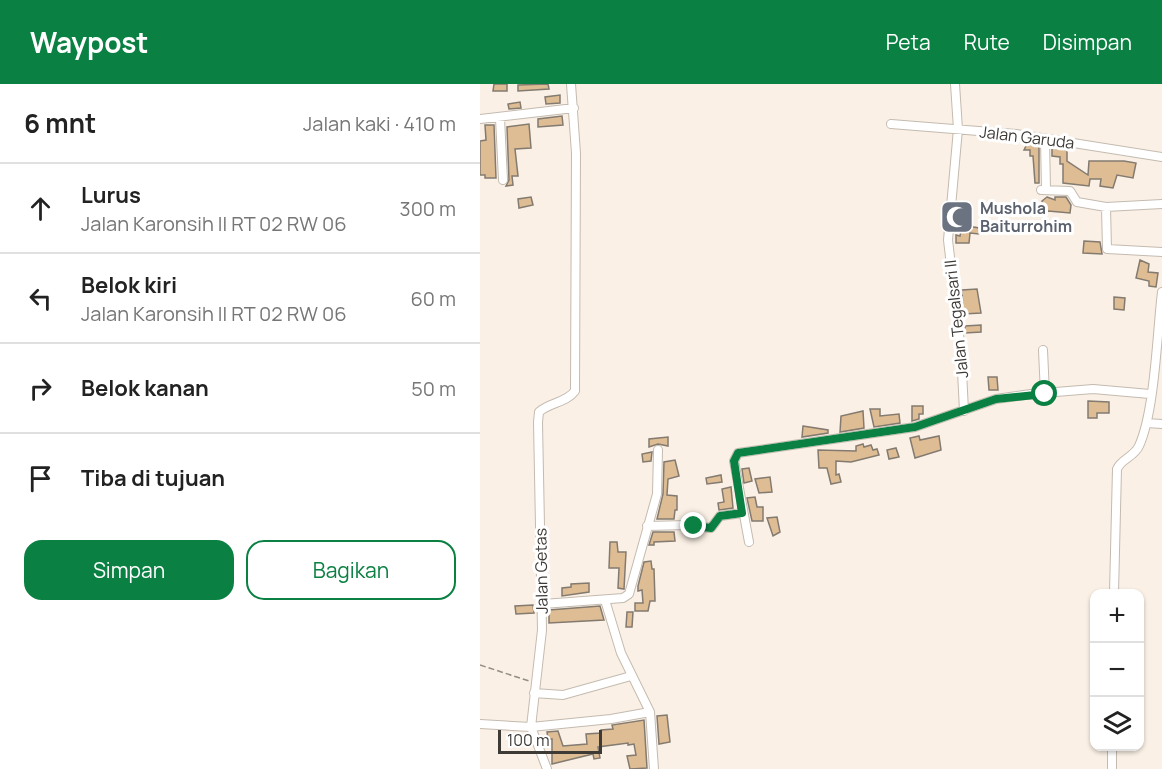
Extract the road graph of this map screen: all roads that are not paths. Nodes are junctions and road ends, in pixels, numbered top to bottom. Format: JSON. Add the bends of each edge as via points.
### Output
{"nodes":[{"id":1,"x":571,"y":84,"type":"edge"},
{"id":2,"x":955,"y":84,"type":"edge"},
{"id":3,"x":574,"y":108,"type":"junction"},
{"id":4,"x":500,"y":118,"type":"junction"},
{"id":5,"x":480,"y":119,"type":"edge"},
{"id":6,"x":891,"y":124,"type":"dead end"},
{"id":7,"x":958,"y":129,"type":"junction"},
{"id":8,"x":1045,"y":139,"type":"junction"},
{"id":9,"x":1162,"y":157,"type":"edge"},
{"id":10,"x":503,"y":180,"type":"dead end"},
{"id":11,"x":1162,"y":204,"type":"edge"},
{"id":12,"x":1106,"y":207,"type":"junction"},
{"id":13,"x":1162,"y":252,"type":"edge"},
{"id":14,"x":1162,"y":292,"type":"edge"},
{"id":15,"x":1043,"y":350,"type":"dead end"},
{"id":16,"x":1045,"y":394,"type":"junction"},
{"id":17,"x":1150,"y":394,"type":"junction"},
{"id":18,"x":964,"y":411,"type":"junction"},
{"id":19,"x":1147,"y":423,"type":"junction"},
{"id":20,"x":1162,"y":424,"type":"edge"},
{"id":21,"x":658,"y":450,"type":"dead end"},
{"id":22,"x":742,"y":513,"type":"junction"},
{"id":23,"x":647,"y":526,"type":"junction"},
{"id":24,"x":749,"y":543,"type":"dead end"},
{"id":25,"x":1113,"y":589,"type":"edge"},
{"id":26,"x":605,"y":600,"type":"junction"},
{"id":27,"x":543,"y":604,"type":"junction"},
{"id":28,"x":631,"y":676,"type":"junction"},
{"id":29,"x":535,"y":688,"type":"junction"},
{"id":30,"x":650,"y":712,"type":"junction"},
{"id":31,"x":480,"y":724,"type":"edge"},
{"id":32,"x":531,"y":728,"type":"junction"},
{"id":33,"x":1112,"y":751,"type":"edge"},
{"id":34,"x":547,"y":769,"type":"edge"},
{"id":35,"x":654,"y":769,"type":"edge"},
{"id":36,"x":1112,"y":769,"type":"edge"}],
"edges":[{"from":1,"to":3,"type":"street"},
{"from":2,"to":7,"type":"street","name":"Jalan Tegalsari II"},
{"from":3,"to":4,"type":"street"},
{"from":3,"to":27,"type":"street","name":"Jalan Getas","via":[[575,391],[539,412]]},
{"from":4,"to":5,"type":"street"},
{"from":4,"to":10,"type":"street"},
{"from":6,"to":7,"type":"street","name":"Jalan Garuda"},
{"from":7,"to":8,"type":"street","name":"Jalan Garuda"},
{"from":7,"to":18,"type":"street","name":"Jalan Tegalsari II","via":[[948,240]]},
{"from":8,"to":9,"type":"street","name":"Jalan Garuda"},
{"from":8,"to":12,"type":"street","via":[[1043,190],[1070,191],[1077,202]]},
{"from":11,"to":12,"type":"street"},
{"from":12,"to":13,"type":"street","via":[[1107,249]]},
{"from":14,"to":17,"type":"street"},
{"from":15,"to":16,"type":"street"},
{"from":16,"to":17,"type":"street","via":[[1093,389]]},
{"from":16,"to":18,"type":"street","via":[[996,399]]},
{"from":17,"to":19,"type":"street"},
{"from":18,"to":22,"type":"street","via":[[915,427],[738,453],[734,461]]},
{"from":19,"to":20,"type":"street"},
{"from":19,"to":25,"type":"street","via":[[1135,452],[1117,470]]},
{"from":21,"to":23,"type":"street","via":[[657,494]]},
{"from":22,"to":23,"type":"street","via":[[720,516],[711,528]]},
{"from":22,"to":24,"type":"street"},
{"from":23,"to":26,"type":"street","via":[[629,594]]},
{"from":26,"to":27,"type":"street"},
{"from":26,"to":28,"type":"street"},
{"from":27,"to":29,"type":"street","name":"Jalan Getas"},
{"from":28,"to":29,"type":"street","via":[[563,695]]},
{"from":28,"to":30,"type":"street"},
{"from":29,"to":32,"type":"street","name":"Jalan Getas"},
{"from":30,"to":32,"type":"street"},
{"from":30,"to":35,"type":"street"},
{"from":31,"to":32,"type":"street"},
{"from":32,"to":34,"type":"street","name":"Jalan Getas"},
{"from":33,"to":36,"type":"street"}]}
